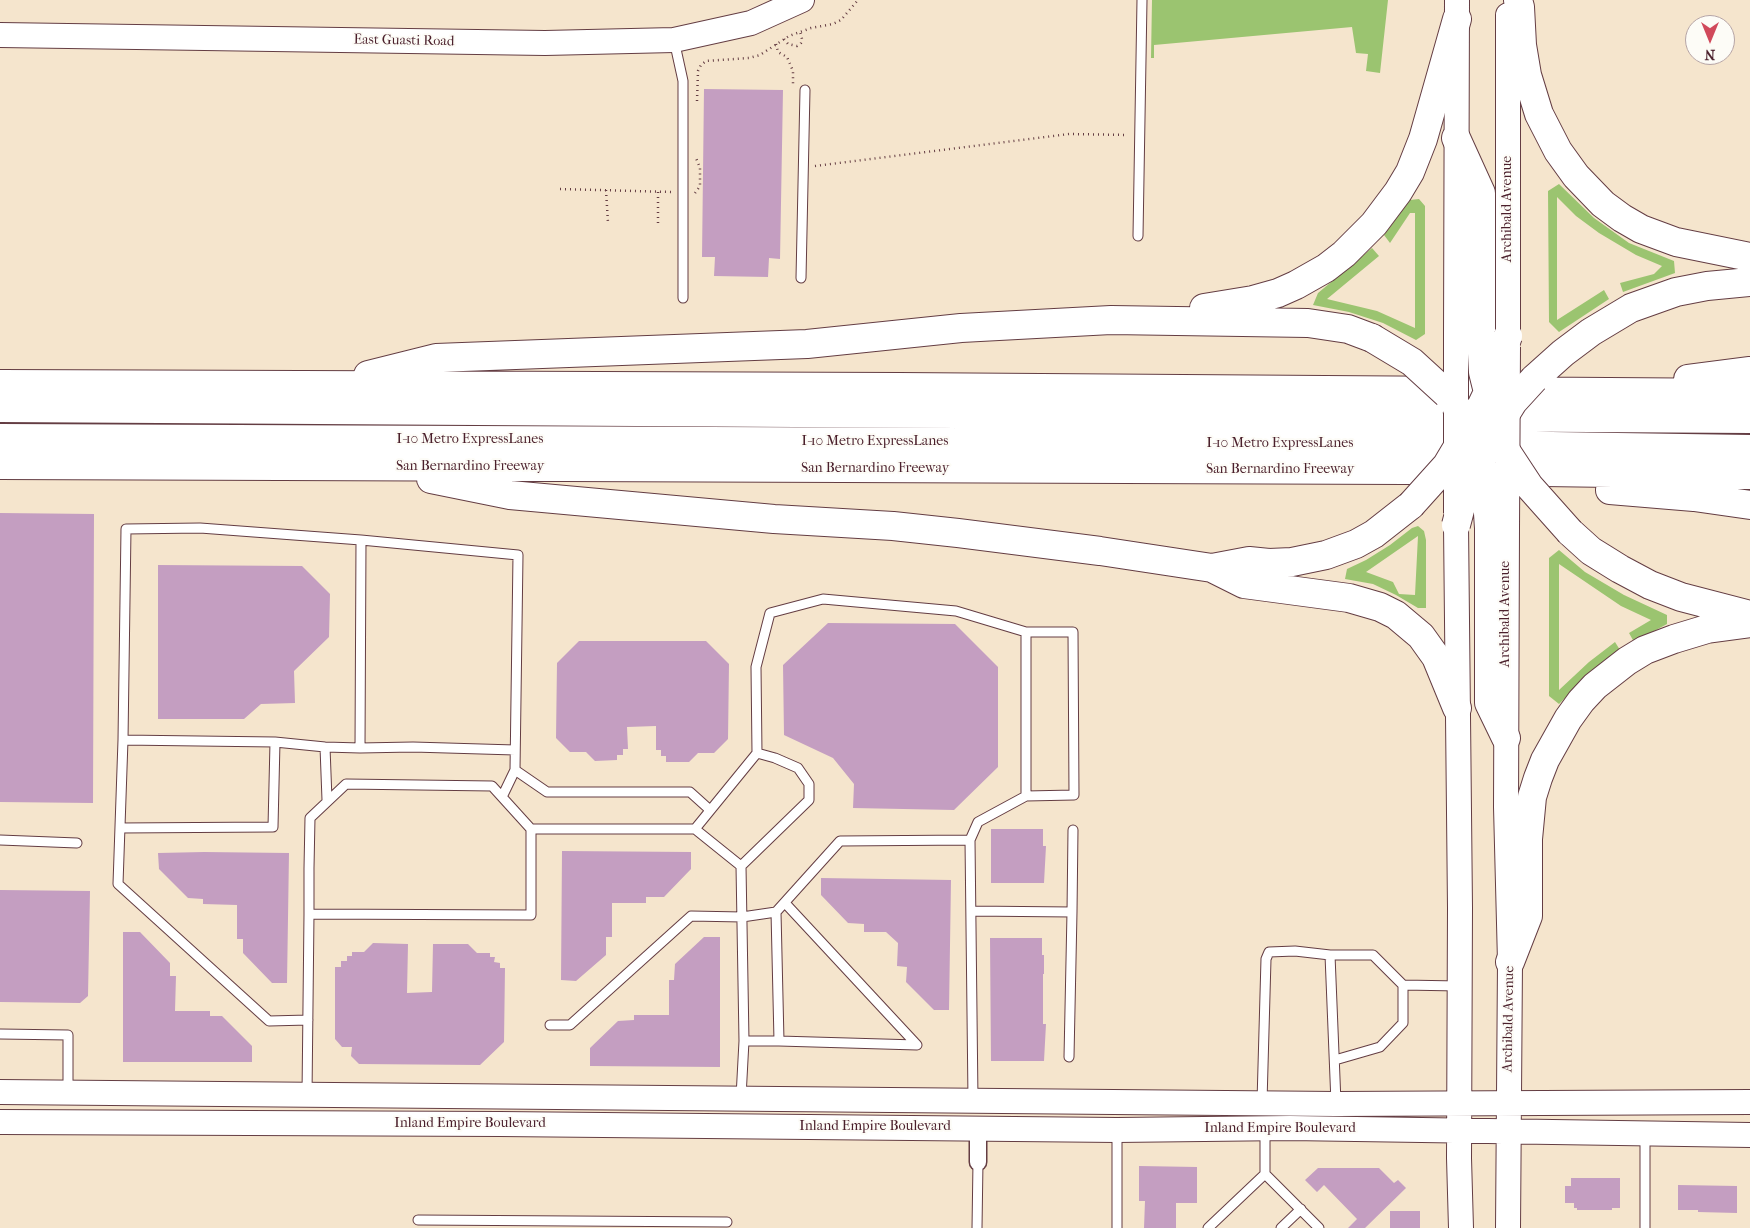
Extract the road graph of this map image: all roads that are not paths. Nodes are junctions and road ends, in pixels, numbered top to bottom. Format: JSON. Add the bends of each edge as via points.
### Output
{"nodes":[{"id":1,"x":802,"y":0,"type":"edge"},
{"id":2,"x":1142,"y":0,"type":"edge"},
{"id":3,"x":1508,"y":0,"type":"edge"},
{"id":4,"x":1518,"y":0,"type":"edge"},
{"id":5,"x":1457,"y":10,"type":"edge"},
{"id":6,"x":0,"y":35,"type":"edge"},
{"id":7,"x":674,"y":40,"type":"junction"},
{"id":8,"x":805,"y":90,"type":"dead end"},
{"id":9,"x":1456,"y":138,"type":"joint"},
{"id":10,"x":1138,"y":236,"type":"dead end"},
{"id":11,"x":1750,"y":257,"type":"edge"},
{"id":12,"x":801,"y":278,"type":"dead end"},
{"id":13,"x":1750,"y":282,"type":"edge"},
{"id":14,"x":683,"y":298,"type":"dead end"},
{"id":15,"x":1111,"y":320,"type":"junction"},
{"id":16,"x":1468,"y":335,"type":"junction"},
{"id":17,"x":1508,"y":336,"type":"junction"},
{"id":18,"x":1750,"y":371,"type":"edge"},
{"id":19,"x":0,"y":384,"type":"edge"},
{"id":20,"x":331,"y":385,"type":"junction"},
{"id":21,"x":1488,"y":392,"type":"junction"},
{"id":22,"x":1590,"y":393,"type":"junction"},
{"id":23,"x":1750,"y":394,"type":"edge"},
{"id":24,"x":1456,"y":406,"type":"junction"},
{"id":25,"x":0,"y":408,"type":"edge"},
{"id":26,"x":1750,"y":419,"type":"edge"},
{"id":27,"x":1504,"y":429,"type":"junction"},
{"id":28,"x":0,"y":438,"type":"edge"},
{"id":29,"x":1462,"y":440,"type":"junction"},
{"id":30,"x":1750,"y":448,"type":"edge"},
{"id":31,"x":1481,"y":460,"type":"junction"},
{"id":32,"x":0,"y":465,"type":"edge"},
{"id":33,"x":366,"y":466,"type":"junction"},
{"id":34,"x":1256,"y":470,"type":"junction"},
{"id":35,"x":1750,"y":475,"type":"edge"},
{"id":36,"x":1750,"y":505,"type":"edge"},
{"id":37,"x":1456,"y":525,"type":"junction"},
{"id":38,"x":1498,"y":528,"type":"junction"},
{"id":39,"x":361,"y":540,"type":"junction"},
{"id":40,"x":1212,"y":568,"type":"junction"},
{"id":41,"x":1750,"y":614,"type":"edge"},
{"id":42,"x":1750,"y":623,"type":"edge"},
{"id":43,"x":1026,"y":632,"type":"junction"},
{"id":44,"x":1457,"y":708,"type":"junction"},
{"id":45,"x":1506,"y":738,"type":"joint"},
{"id":46,"x":123,"y":740,"type":"junction"},
{"id":47,"x":275,"y":742,"type":"junction"},
{"id":48,"x":326,"y":747,"type":"junction"},
{"id":49,"x":360,"y":748,"type":"junction"},
{"id":50,"x":515,"y":750,"type":"junction"},
{"id":51,"x":756,"y":753,"type":"junction"},
{"id":52,"x":515,"y":770,"type":"junction"},
{"id":53,"x":1026,"y":796,"type":"junction"},
{"id":54,"x":502,"y":797,"type":"junction"},
{"id":55,"x":327,"y":800,"type":"junction"},
{"id":56,"x":710,"y":810,"type":"junction"},
{"id":57,"x":120,"y":828,"type":"junction"},
{"id":58,"x":531,"y":829,"type":"junction"},
{"id":59,"x":695,"y":829,"type":"junction"},
{"id":60,"x":1073,"y":830,"type":"dead end"},
{"id":61,"x":0,"y":840,"type":"edge"},
{"id":62,"x":970,"y":840,"type":"junction"},
{"id":63,"x":77,"y":843,"type":"dead end"},
{"id":64,"x":741,"y":866,"type":"junction"},
{"id":65,"x":785,"y":903,"type":"junction"},
{"id":66,"x":971,"y":911,"type":"junction"},
{"id":67,"x":776,"y":912,"type":"junction"},
{"id":68,"x":1072,"y":912,"type":"junction"},
{"id":69,"x":309,"y":914,"type":"junction"},
{"id":70,"x":742,"y":917,"type":"junction"},
{"id":71,"x":1330,"y":955,"type":"junction"},
{"id":72,"x":1510,"y":962,"type":"junction"},
{"id":73,"x":1403,"y":985,"type":"junction"},
{"id":74,"x":1460,"y":986,"type":"junction"},
{"id":75,"x":308,"y":1020,"type":"junction"},
{"id":76,"x":550,"y":1025,"type":"dead end"},
{"id":77,"x":0,"y":1034,"type":"edge"},
{"id":78,"x":744,"y":1041,"type":"junction"},
{"id":79,"x":779,"y":1041,"type":"junction"},
{"id":80,"x":1069,"y":1057,"type":"dead end"},
{"id":81,"x":1334,"y":1060,"type":"junction"},
{"id":82,"x":0,"y":1092,"type":"edge"},
{"id":83,"x":68,"y":1093,"type":"junction"},
{"id":84,"x":307,"y":1095,"type":"junction"},
{"id":85,"x":741,"y":1098,"type":"junction"},
{"id":86,"x":973,"y":1100,"type":"junction"},
{"id":87,"x":1508,"y":1102,"type":"junction"},
{"id":88,"x":1750,"y":1102,"type":"edge"},
{"id":89,"x":1262,"y":1103,"type":"junction"},
{"id":90,"x":1460,"y":1103,"type":"junction"},
{"id":91,"x":1336,"y":1104,"type":"junction"},
{"id":92,"x":0,"y":1122,"type":"edge"},
{"id":93,"x":978,"y":1128,"type":"junction"},
{"id":94,"x":1265,"y":1128,"type":"junction"},
{"id":95,"x":1117,"y":1130,"type":"junction"},
{"id":96,"x":1460,"y":1131,"type":"junction"},
{"id":97,"x":1508,"y":1132,"type":"junction"},
{"id":98,"x":1645,"y":1134,"type":"junction"},
{"id":99,"x":1750,"y":1135,"type":"edge"},
{"id":100,"x":978,"y":1162,"type":"joint"},
{"id":101,"x":1265,"y":1174,"type":"junction"},
{"id":102,"x":1301,"y":1209,"type":"junction"},
{"id":103,"x":418,"y":1220,"type":"dead end"},
{"id":104,"x":727,"y":1222,"type":"dead end"},
{"id":105,"x":977,"y":1228,"type":"edge"},
{"id":106,"x":1117,"y":1228,"type":"edge"},
{"id":107,"x":1208,"y":1228,"type":"edge"},
{"id":108,"x":1281,"y":1228,"type":"edge"},
{"id":109,"x":1319,"y":1228,"type":"edge"},
{"id":110,"x":1460,"y":1228,"type":"edge"},
{"id":111,"x":1508,"y":1228,"type":"edge"},
{"id":112,"x":1645,"y":1228,"type":"edge"}],
"edges":[{"from":1,"to":7,"type":"main road","name":"East Guasti Road","via":[[751,22]]},
{"from":2,"to":10,"type":"lane"},
{"from":3,"to":17,"type":"main road","name":"Archibald Avenue"},
{"from":4,"to":11,"type":"highway","via":[[1532,94],[1558,151],[1576,176],[1603,204],[1641,229],[1676,242]]},
{"from":5,"to":9,"type":"main road"},
{"from":5,"to":15,"type":"highway","via":[[1423,140],[1410,172],[1374,224],[1344,254],[1310,278],[1278,293],[1227,305],[1156,310]]},
{"from":6,"to":7,"type":"main road","name":"East Guasti Road","via":[[545,43]]},
{"from":7,"to":14,"type":"lane","via":[[683,81]]},
{"from":8,"to":12,"type":"lane"},
{"from":9,"to":16,"type":"highway","via":[[1481,193]]},
{"from":13,"to":27,"type":"highway","bridge":true,"via":[[1676,292],[1631,308],[1562,353],[1534,379]]},
{"from":15,"to":20,"type":"highway","via":[[961,328],[807,344],[436,358]]},
{"from":15,"to":24,"type":"highway","bridge":true,"via":[[1308,323],[1348,329],[1372,338],[1412,362]]},
{"from":16,"to":21,"type":"highway","bridge":true},
{"from":16,"to":24,"type":"main road","bridge":true},
{"from":17,"to":21,"type":"highway","bridge":true},
{"from":17,"to":27,"type":"main road","name":"Archibald Avenue","bridge":true},
{"from":18,"to":22,"type":"highway"},
{"from":19,"to":20,"type":"highway"},
{"from":20,"to":22,"type":"highway"},
{"from":21,"to":27,"type":"highway","bridge":true},
{"from":21,"to":29,"type":"highway","bridge":true},
{"from":22,"to":23,"type":"highway"},
{"from":24,"to":29,"type":"highway","bridge":true},
{"from":25,"to":26,"type":"highway","name":"I-10 Metro ExpressLanes"},
{"from":27,"to":31,"type":"highway","bridge":true},
{"from":27,"to":38,"type":"main road","name":"Archibald Avenue","bridge":true},
{"from":27,"to":41,"type":"highway","bridge":true,"via":[[1529,486],[1591,551],[1650,585],[1682,598]]},
{"from":28,"to":30,"type":"highway","name":"I-10 Metro ExpressLanes"},
{"from":29,"to":31,"type":"highway","bridge":true},
{"from":29,"to":37,"type":"main road","bridge":true},
{"from":29,"to":40,"type":"highway","bridge":true,"via":[[1447,465],[1411,505],[1356,544],[1292,562],[1249,561]]},
{"from":31,"to":37,"type":"highway","bridge":true,"via":[[1464,494]]},
{"from":31,"to":38,"type":"highway","bridge":true,"via":[[1488,504]]},
{"from":32,"to":33,"type":"highway","name":"San Bernardino Freeway"},
{"from":33,"to":34,"type":"highway","name":"San Bernardino Freeway"},
{"from":33,"to":40,"type":"highway","via":[[510,494],[774,519],[893,526]]},
{"from":34,"to":35,"type":"highway","name":"San Bernardino Freeway"},
{"from":34,"to":36,"type":"highway","via":[[1342,488],[1583,488]]},
{"from":37,"to":44,"type":"main road"},
{"from":38,"to":45,"type":"highway","via":[[1489,703]]},
{"from":39,"to":46,"type":"lane","via":[[200,528],[126,529]]},
{"from":39,"to":49,"type":"lane"},
{"from":39,"to":50,"type":"lane","via":[[518,555]]},
{"from":40,"to":44,"type":"highway","via":[[1244,584],[1349,598],[1396,615],[1421,636],[1436,657]]},
{"from":42,"to":72,"type":"highway","via":[[1708,629],[1645,650],[1614,670],[1576,707],[1552,746],[1532,797],[1528,839],[1528,916]]},
{"from":43,"to":51,"type":"lane","via":[[956,611],[823,599],[770,613],[756,667]]},
{"from":43,"to":53,"type":"lane"},
{"from":43,"to":53,"type":"lane","via":[[1074,632],[1074,795]]},
{"from":44,"to":74,"type":"main road"},
{"from":45,"to":72,"type":"main road","name":"Archibald Avenue"},
{"from":46,"to":47,"type":"lane"},
{"from":46,"to":57,"type":"lane"},
{"from":47,"to":48,"type":"lane"},
{"from":47,"to":57,"type":"lane","via":[[273,827]]},
{"from":48,"to":49,"type":"lane"},
{"from":48,"to":55,"type":"lane"},
{"from":49,"to":50,"type":"lane"},
{"from":50,"to":52,"type":"lane"},
{"from":51,"to":56,"type":"lane"},
{"from":51,"to":64,"type":"lane","via":[[798,768],[809,784],[809,800]]},
{"from":52,"to":54,"type":"lane"},
{"from":52,"to":56,"type":"lane","via":[[547,792],[690,792]]},
{"from":53,"to":62,"type":"lane","via":[[978,822]]},
{"from":54,"to":55,"type":"lane","via":[[492,786],[346,784]]},
{"from":54,"to":58,"type":"lane"},
{"from":55,"to":69,"type":"lane","via":[[310,818]]},
{"from":56,"to":59,"type":"lane"},
{"from":57,"to":75,"type":"lane","via":[[118,884],[269,1021]]},
{"from":58,"to":59,"type":"lane"},
{"from":58,"to":69,"type":"lane","via":[[530,915]]},
{"from":59,"to":64,"type":"lane"},
{"from":60,"to":68,"type":"lane"},
{"from":61,"to":63,"type":"lane"},
{"from":62,"to":65,"type":"lane","via":[[840,841]]},
{"from":62,"to":66,"type":"lane"},
{"from":64,"to":70,"type":"lane"},
{"from":65,"to":67,"type":"lane"},
{"from":65,"to":79,"type":"lane","via":[[917,1045]]},
{"from":66,"to":68,"type":"lane"},
{"from":66,"to":86,"type":"lane"},
{"from":67,"to":70,"type":"lane"},
{"from":67,"to":79,"type":"lane"},
{"from":68,"to":80,"type":"lane"},
{"from":69,"to":75,"type":"lane"},
{"from":70,"to":76,"type":"lane","via":[[691,916],[570,1025]]},
{"from":70,"to":78,"type":"lane"},
{"from":71,"to":73,"type":"lane","via":[[1373,955]]},
{"from":71,"to":81,"type":"lane"},
{"from":71,"to":89,"type":"lane","via":[[1269,952],[1266,959]]},
{"from":72,"to":87,"type":"main road","name":"Archibald Avenue"},
{"from":73,"to":74,"type":"lane"},
{"from":73,"to":81,"type":"lane","via":[[1403,1023],[1380,1047]]},
{"from":74,"to":90,"type":"main road"},
{"from":75,"to":84,"type":"lane"},
{"from":77,"to":83,"type":"lane","via":[[68,1035]]},
{"from":78,"to":79,"type":"lane"},
{"from":78,"to":85,"type":"lane"},
{"from":81,"to":91,"type":"lane"},
{"from":82,"to":83,"type":"main road","name":"Inland Empire Boulevard"},
{"from":83,"to":84,"type":"main road","name":"Inland Empire Boulevard"},
{"from":84,"to":85,"type":"main road","name":"Inland Empire Boulevard"},
{"from":85,"to":86,"type":"main road","name":"Inland Empire Boulevard"},
{"from":86,"to":89,"type":"main road","name":"Inland Empire Boulevard"},
{"from":87,"to":88,"type":"main road","name":"Inland Empire Boulevard"},
{"from":87,"to":90,"type":"main road","name":"Inland Empire Boulevard"},
{"from":87,"to":97,"type":"main road","name":"Archibald Avenue"},
{"from":89,"to":91,"type":"main road","name":"Inland Empire Boulevard"},
{"from":90,"to":91,"type":"main road","name":"Inland Empire Boulevard"},
{"from":90,"to":96,"type":"main road"},
{"from":92,"to":93,"type":"main road","name":"Inland Empire Boulevard"},
{"from":93,"to":95,"type":"main road","name":"Inland Empire Boulevard"},
{"from":93,"to":100,"type":"street"},
{"from":94,"to":95,"type":"main road","name":"Inland Empire Boulevard"},
{"from":94,"to":96,"type":"main road","name":"Inland Empire Boulevard"},
{"from":94,"to":101,"type":"lane"},
{"from":95,"to":106,"type":"lane"},
{"from":96,"to":97,"type":"main road","name":"Inland Empire Boulevard"},
{"from":96,"to":110,"type":"main road"},
{"from":97,"to":98,"type":"main road","name":"Inland Empire Boulevard"},
{"from":97,"to":111,"type":"main road","name":"Archibald Avenue"},
{"from":98,"to":99,"type":"main road","name":"Inland Empire Boulevard"},
{"from":98,"to":112,"type":"lane"},
{"from":100,"to":105,"type":"lane"},
{"from":101,"to":102,"type":"lane"},
{"from":101,"to":107,"type":"lane"},
{"from":102,"to":108,"type":"lane"},
{"from":102,"to":109,"type":"lane"},
{"from":103,"to":104,"type":"lane"}]}
